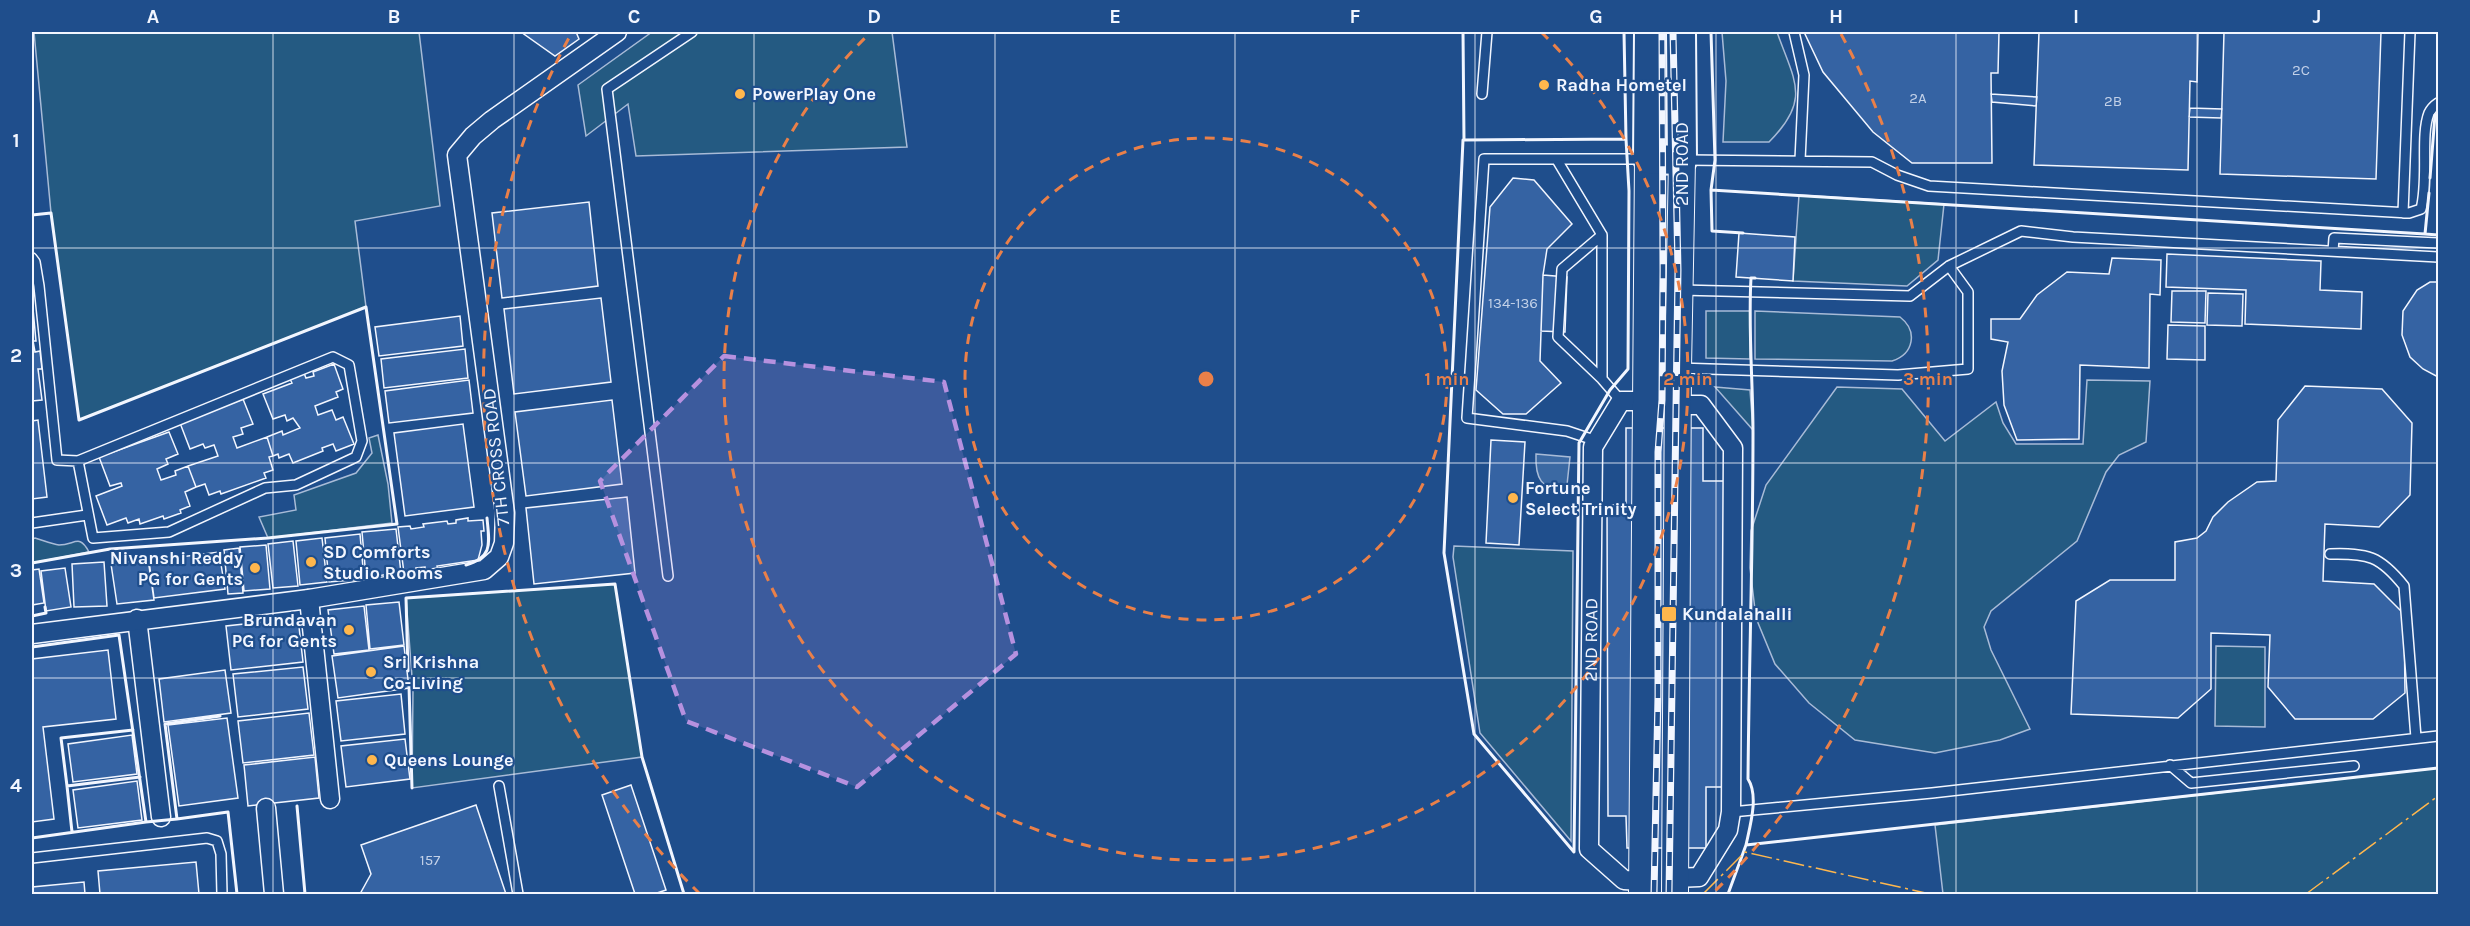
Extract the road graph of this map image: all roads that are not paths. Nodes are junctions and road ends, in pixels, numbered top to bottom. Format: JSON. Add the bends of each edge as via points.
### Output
{"nodes":[{"id":1,"x":617,"y":32,"type":"edge"},
{"id":2,"x":692,"y":32,"type":"edge"},
{"id":3,"x":1487,"y":32,"type":"edge"},
{"id":4,"x":1649,"y":32,"type":"edge"},
{"id":5,"x":1681,"y":32,"type":"edge"},
{"id":6,"x":1794,"y":32,"type":"edge"},
{"id":7,"x":2410,"y":32,"type":"edge"},
{"id":8,"x":592,"y":38,"type":"edge"},
{"id":9,"x":1482,"y":94,"type":"dead end"},
{"id":10,"x":2439,"y":102,"type":"edge"},
{"id":11,"x":1648,"y":159,"type":"junction"},
{"id":12,"x":1557,"y":160,"type":"junction"},
{"id":13,"x":1682,"y":160,"type":"junction"},
{"id":14,"x":1800,"y":160,"type":"junction"},
{"id":15,"x":2403,"y":213,"type":"junction"},
{"id":16,"x":1602,"y":235,"type":"junction"},
{"id":17,"x":2439,"y":243,"type":"edge"},
{"id":18,"x":2333,"y":251,"type":"junction"},
{"id":19,"x":2439,"y":257,"type":"edge"},
{"id":20,"x":32,"y":258,"type":"edge"},
{"id":21,"x":1949,"y":266,"type":"junction"},
{"id":22,"x":1681,"y":290,"type":"junction"},
{"id":23,"x":1678,"y":369,"type":"junction"},
{"id":24,"x":1602,"y":379,"type":"junction"},
{"id":25,"x":1647,"y":400,"type":"junction"},
{"id":26,"x":1621,"y":401,"type":"junction"},
{"id":27,"x":1678,"y":405,"type":"junction"},
{"id":28,"x":1597,"y":441,"type":"junction"},
{"id":29,"x":78,"y":461,"type":"junction"},
{"id":30,"x":87,"y":515,"type":"junction"},
{"id":31,"x":32,"y":523,"type":"edge"},
{"id":32,"x":2330,"y":554,"type":"dead end"},
{"id":33,"x":668,"y":576,"type":"dead end"},
{"id":34,"x":309,"y":599,"type":"junction"},
{"id":35,"x":138,"y":619,"type":"junction"},
{"id":36,"x":32,"y":634,"type":"edge"},
{"id":37,"x":2439,"y":736,"type":"edge"},
{"id":38,"x":2416,"y":738,"type":"junction"},
{"id":39,"x":2170,"y":765,"type":"junction"},
{"id":40,"x":2354,"y":765,"type":"dead end"},
{"id":41,"x":499,"y":786,"type":"dead end"},
{"id":42,"x":330,"y":799,"type":"dead end"},
{"id":43,"x":266,"y":808,"type":"dead end"},
{"id":44,"x":1731,"y":812,"type":"junction"},
{"id":45,"x":160,"y":817,"type":"dead end"},
{"id":46,"x":32,"y":858,"type":"edge"},
{"id":47,"x":1675,"y":886,"type":"edge"},
{"id":48,"x":1642,"y":888,"type":"edge"},
{"id":49,"x":222,"y":894,"type":"edge"},
{"id":50,"x":273,"y":894,"type":"edge"},
{"id":51,"x":518,"y":894,"type":"edge"}],
"edges":[{"from":1,"to":8,"type":"street","name":"7TH CROSS ROAD"},
{"from":2,"to":33,"type":"lane","via":[[607,89]]},
{"from":3,"to":9,"type":"lane"},
{"from":4,"to":11,"type":"main road","name":"2ND ROAD"},
{"from":5,"to":13,"type":"main road","name":"2ND ROAD"},
{"from":6,"to":14,"type":"lane","via":[[1804,74]]},
{"from":7,"to":15,"type":"lane"},
{"from":8,"to":34,"type":"street","name":"7TH CROSS ROAD","via":[[485,125],[457,155],[505,513],[504,543],[499,557],[484,570]]},
{"from":10,"to":15,"type":"lane","via":[[2429,112],[2421,209]]},
{"from":11,"to":12,"type":"lane"},
{"from":11,"to":13,"type":"main road"},
{"from":11,"to":25,"type":"main road","name":"2ND ROAD"},
{"from":12,"to":16,"type":"lane"},
{"from":12,"to":28,"type":"lane","via":[[1484,159],[1467,418],[1567,431]]},
{"from":13,"to":14,"type":"lane"},
{"from":13,"to":22,"type":"main road","name":"2ND ROAD"},
{"from":14,"to":15,"type":"lane","via":[[1872,162],[1929,186]]},
{"from":16,"to":24,"type":"lane"},
{"from":16,"to":24,"type":"lane","via":[[1562,269],[1558,337]]},
{"from":17,"to":18,"type":"lane","via":[[2334,238]]},
{"from":18,"to":19,"type":"lane"},
{"from":18,"to":21,"type":"lane","via":[[2021,231]]},
{"from":20,"to":29,"type":"lane","via":[[39,286],[57,460]]},
{"from":21,"to":22,"type":"lane","via":[[1910,296]]},
{"from":21,"to":23,"type":"lane","via":[[1968,292],[1968,369],[1898,375]]},
{"from":22,"to":23,"type":"main road","name":"2ND ROAD"},
{"from":23,"to":27,"type":"main road","name":"2ND ROAD"},
{"from":24,"to":26,"type":"lane"},
{"from":25,"to":26,"type":"street"},
{"from":25,"to":48,"type":"main road","name":"2ND ROAD"},
{"from":26,"to":28,"type":"street","name":"2ND ROAD"},
{"from":27,"to":44,"type":"street","name":"2ND ROAD","via":[[1701,405],[1733,448]]},
{"from":27,"to":47,"type":"main road","name":"2ND ROAD"},
{"from":28,"to":48,"type":"street","name":"2ND ROAD","via":[[1593,447],[1589,849],[1624,880]]},
{"from":29,"to":30,"type":"lane"},
{"from":29,"to":30,"type":"lane","via":[[333,357],[349,365],[362,441],[356,457],[296,485],[265,488],[169,532],[93,538]]},
{"from":30,"to":31,"type":"lane"},
{"from":32,"to":38,"type":"lane","via":[[2360,553],[2388,566],[2404,586]]},
{"from":34,"to":35,"type":"street","name":"7TH CROSS ROAD"},
{"from":34,"to":42,"type":"street"},
{"from":35,"to":36,"type":"street","name":"7TH CROSS ROAD"},
{"from":35,"to":45,"type":"street"},
{"from":37,"to":38,"type":"lane"},
{"from":38,"to":39,"type":"lane"},
{"from":39,"to":40,"type":"lane","via":[[2191,783]]},
{"from":39,"to":44,"type":"lane"},
{"from":41,"to":51,"type":"lane"},
{"from":43,"to":50,"type":"street"},
{"from":44,"to":47,"type":"street","name":"2ND ROAD","via":[[1728,830],[1699,877]]},
{"from":46,"to":49,"type":"lane","via":[[207,838],[217,841],[221,854]]}]}
